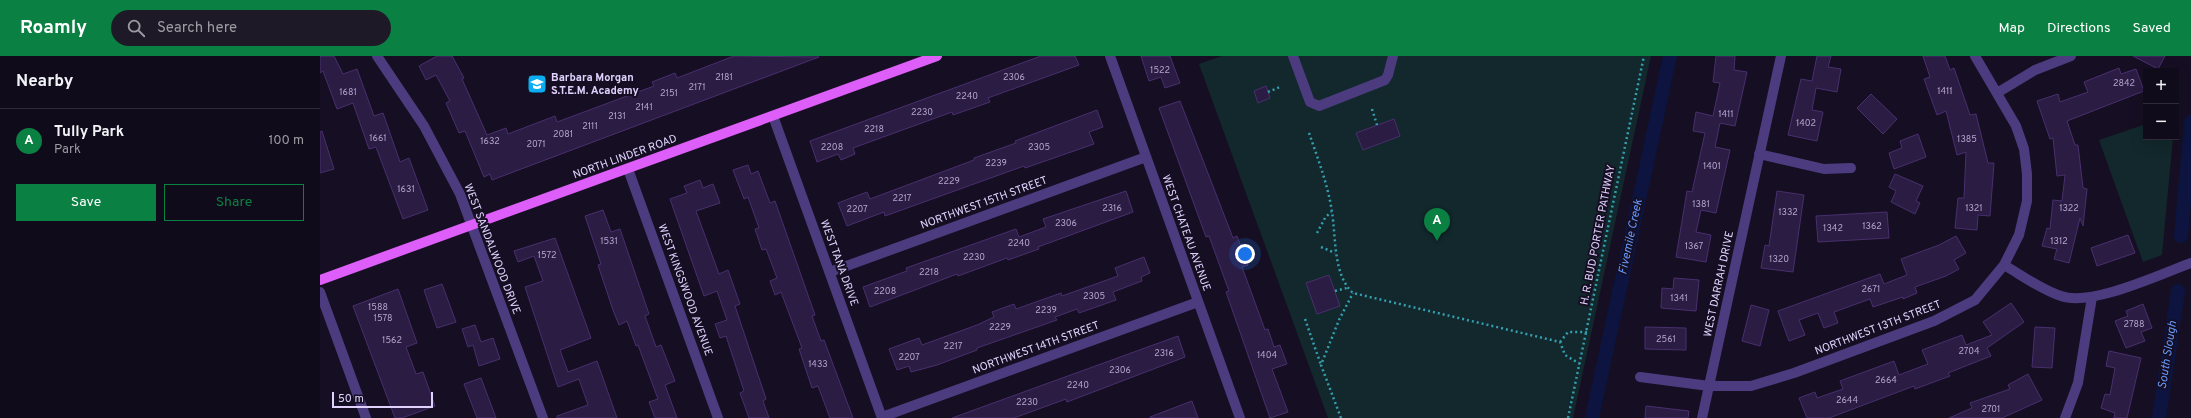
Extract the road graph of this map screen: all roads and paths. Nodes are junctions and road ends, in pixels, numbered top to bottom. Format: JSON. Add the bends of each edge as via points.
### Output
{"nodes":[{"id":1,"x":377,"y":56,"type":"edge"},
{"id":2,"x":937,"y":56,"type":"edge"},
{"id":3,"x":1110,"y":56,"type":"edge"},
{"id":4,"x":1293,"y":56,"type":"edge"},
{"id":5,"x":1393,"y":56,"type":"edge"},
{"id":6,"x":1644,"y":56,"type":"edge"},
{"id":7,"x":1781,"y":56,"type":"edge"},
{"id":8,"x":1975,"y":56,"type":"edge"},
{"id":9,"x":2071,"y":56,"type":"edge"},
{"id":10,"x":1280,"y":87,"type":"dead end"},
{"id":11,"x":1268,"y":92,"type":"dead end"},
{"id":12,"x":1997,"y":93,"type":"junction"},
{"id":13,"x":1372,"y":109,"type":"dead end"},
{"id":14,"x":773,"y":116,"type":"junction"},
{"id":15,"x":1377,"y":125,"type":"dead end"},
{"id":16,"x":1309,"y":133,"type":"dead end"},
{"id":17,"x":1759,"y":154,"type":"junction"},
{"id":18,"x":1146,"y":157,"type":"junction"},
{"id":19,"x":1852,"y":168,"type":"dead end"},
{"id":20,"x":628,"y":169,"type":"junction"},
{"id":21,"x":1332,"y":212,"type":"junction"},
{"id":22,"x":472,"y":225,"type":"junction"},
{"id":23,"x":1317,"y":233,"type":"dead end"},
{"id":24,"x":1321,"y":248,"type":"dead end"},
{"id":25,"x":1335,"y":253,"type":"junction"},
{"id":26,"x":2191,"y":263,"type":"edge"},
{"id":27,"x":2004,"y":265,"type":"junction"},
{"id":28,"x":830,"y":272,"type":"junction"},
{"id":29,"x":320,"y":280,"type":"edge"},
{"id":30,"x":1347,"y":288,"type":"junction"},
{"id":31,"x":1335,"y":291,"type":"dead end"},
{"id":32,"x":320,"y":292,"type":"edge"},
{"id":33,"x":1353,"y":293,"type":"junction"},
{"id":34,"x":2092,"y":297,"type":"junction"},
{"id":35,"x":1198,"y":302,"type":"junction"},
{"id":36,"x":1304,"y":319,"type":"dead end"},
{"id":37,"x":1587,"y":332,"type":"junction"},
{"id":38,"x":1560,"y":342,"type":"junction"},
{"id":39,"x":1580,"y":364,"type":"junction"},
{"id":40,"x":1321,"y":365,"type":"junction"},
{"id":41,"x":1640,"y":377,"type":"dead end"},
{"id":42,"x":1709,"y":386,"type":"junction"},
{"id":43,"x":366,"y":418,"type":"edge"},
{"id":44,"x":542,"y":418,"type":"edge"},
{"id":45,"x":718,"y":418,"type":"edge"},
{"id":46,"x":882,"y":418,"type":"edge"},
{"id":47,"x":1240,"y":418,"type":"edge"},
{"id":48,"x":1341,"y":418,"type":"edge"},
{"id":49,"x":1568,"y":418,"type":"edge"},
{"id":50,"x":1702,"y":418,"type":"edge"},
{"id":51,"x":2065,"y":418,"type":"edge"}],
"edges":[{"from":1,"to":22,"type":"street","name":"WEST SANDALWOOD DRIVE","via":[[424,126],[460,194]]},
{"from":2,"to":14,"type":"main road","name":"NORTH LINDER ROAD"},
{"from":3,"to":18,"type":"street","name":"WEST CHATEAU AVENUE"},
{"from":4,"to":5,"type":"street","via":[[1310,102],[1319,106],[1385,80]]},
{"from":6,"to":37,"type":"path","name":"H. R. BUD PORTER PATHWAY"},
{"from":7,"to":17,"type":"street","name":"WEST DARRAH DRIVE"},
{"from":8,"to":12,"type":"street","name":"NORTHWEST 13TH STREET"},
{"from":9,"to":12,"type":"street","via":[[2036,70]]},
{"from":10,"to":11,"type":"path"},
{"from":12,"to":27,"type":"street","name":"NORTHWEST 13TH STREET","via":[[2016,126],[2024,149],[2027,174],[2027,202],[2019,235]]},
{"from":13,"to":15,"type":"path"},
{"from":14,"to":20,"type":"main road","name":"NORTH LINDER ROAD"},
{"from":14,"to":28,"type":"street","name":"WEST TANA DRIVE"},
{"from":16,"to":21,"type":"path"},
{"from":17,"to":19,"type":"street","via":[[1824,169]]},
{"from":17,"to":42,"type":"street","name":"WEST DARRAH DRIVE"},
{"from":18,"to":28,"type":"street","name":"NORTHWEST 15TH STREET"},
{"from":18,"to":35,"type":"street","name":"WEST CHATEAU AVENUE"},
{"from":20,"to":22,"type":"main road","name":"NORTH LINDER ROAD"},
{"from":20,"to":45,"type":"street","name":"WEST KINGSWOOD AVENUE"},
{"from":21,"to":23,"type":"path","via":[[1325,218]]},
{"from":21,"to":25,"type":"path"},
{"from":22,"to":29,"type":"main road","name":"NORTH LINDER ROAD"},
{"from":22,"to":44,"type":"street","name":"WEST SANDALWOOD DRIVE"},
{"from":24,"to":25,"type":"path"},
{"from":25,"to":30,"type":"path"},
{"from":26,"to":34,"type":"street","via":[[2110,293]]},
{"from":27,"to":34,"type":"street","via":[[2036,285],[2063,297]]},
{"from":27,"to":42,"type":"street","name":"NORTHWEST 13TH STREET","via":[[1975,300],[1934,321],[1794,373],[1751,386]]},
{"from":28,"to":46,"type":"street","name":"WEST TANA DRIVE"},
{"from":30,"to":31,"type":"path"},
{"from":30,"to":33,"type":"path"},
{"from":32,"to":43,"type":"street"},
{"from":33,"to":38,"type":"path"},
{"from":33,"to":40,"type":"path"},
{"from":34,"to":51,"type":"street","via":[[2078,383]]},
{"from":35,"to":46,"type":"street","name":"NORTHWEST 14TH STREET"},
{"from":35,"to":47,"type":"street","name":"WEST CHATEAU AVENUE"},
{"from":36,"to":40,"type":"path"},
{"from":37,"to":38,"type":"path","via":[[1568,332]]},
{"from":37,"to":39,"type":"path","name":"H. R. BUD PORTER PATHWAY"},
{"from":38,"to":39,"type":"path","via":[[1565,355]]},
{"from":39,"to":49,"type":"path","name":"H. R. BUD PORTER PATHWAY"},
{"from":40,"to":48,"type":"path"},
{"from":41,"to":42,"type":"street","name":"NORTHWEST 13TH STREET"},
{"from":42,"to":50,"type":"street","name":"WEST DARRAH DRIVE"}]}
